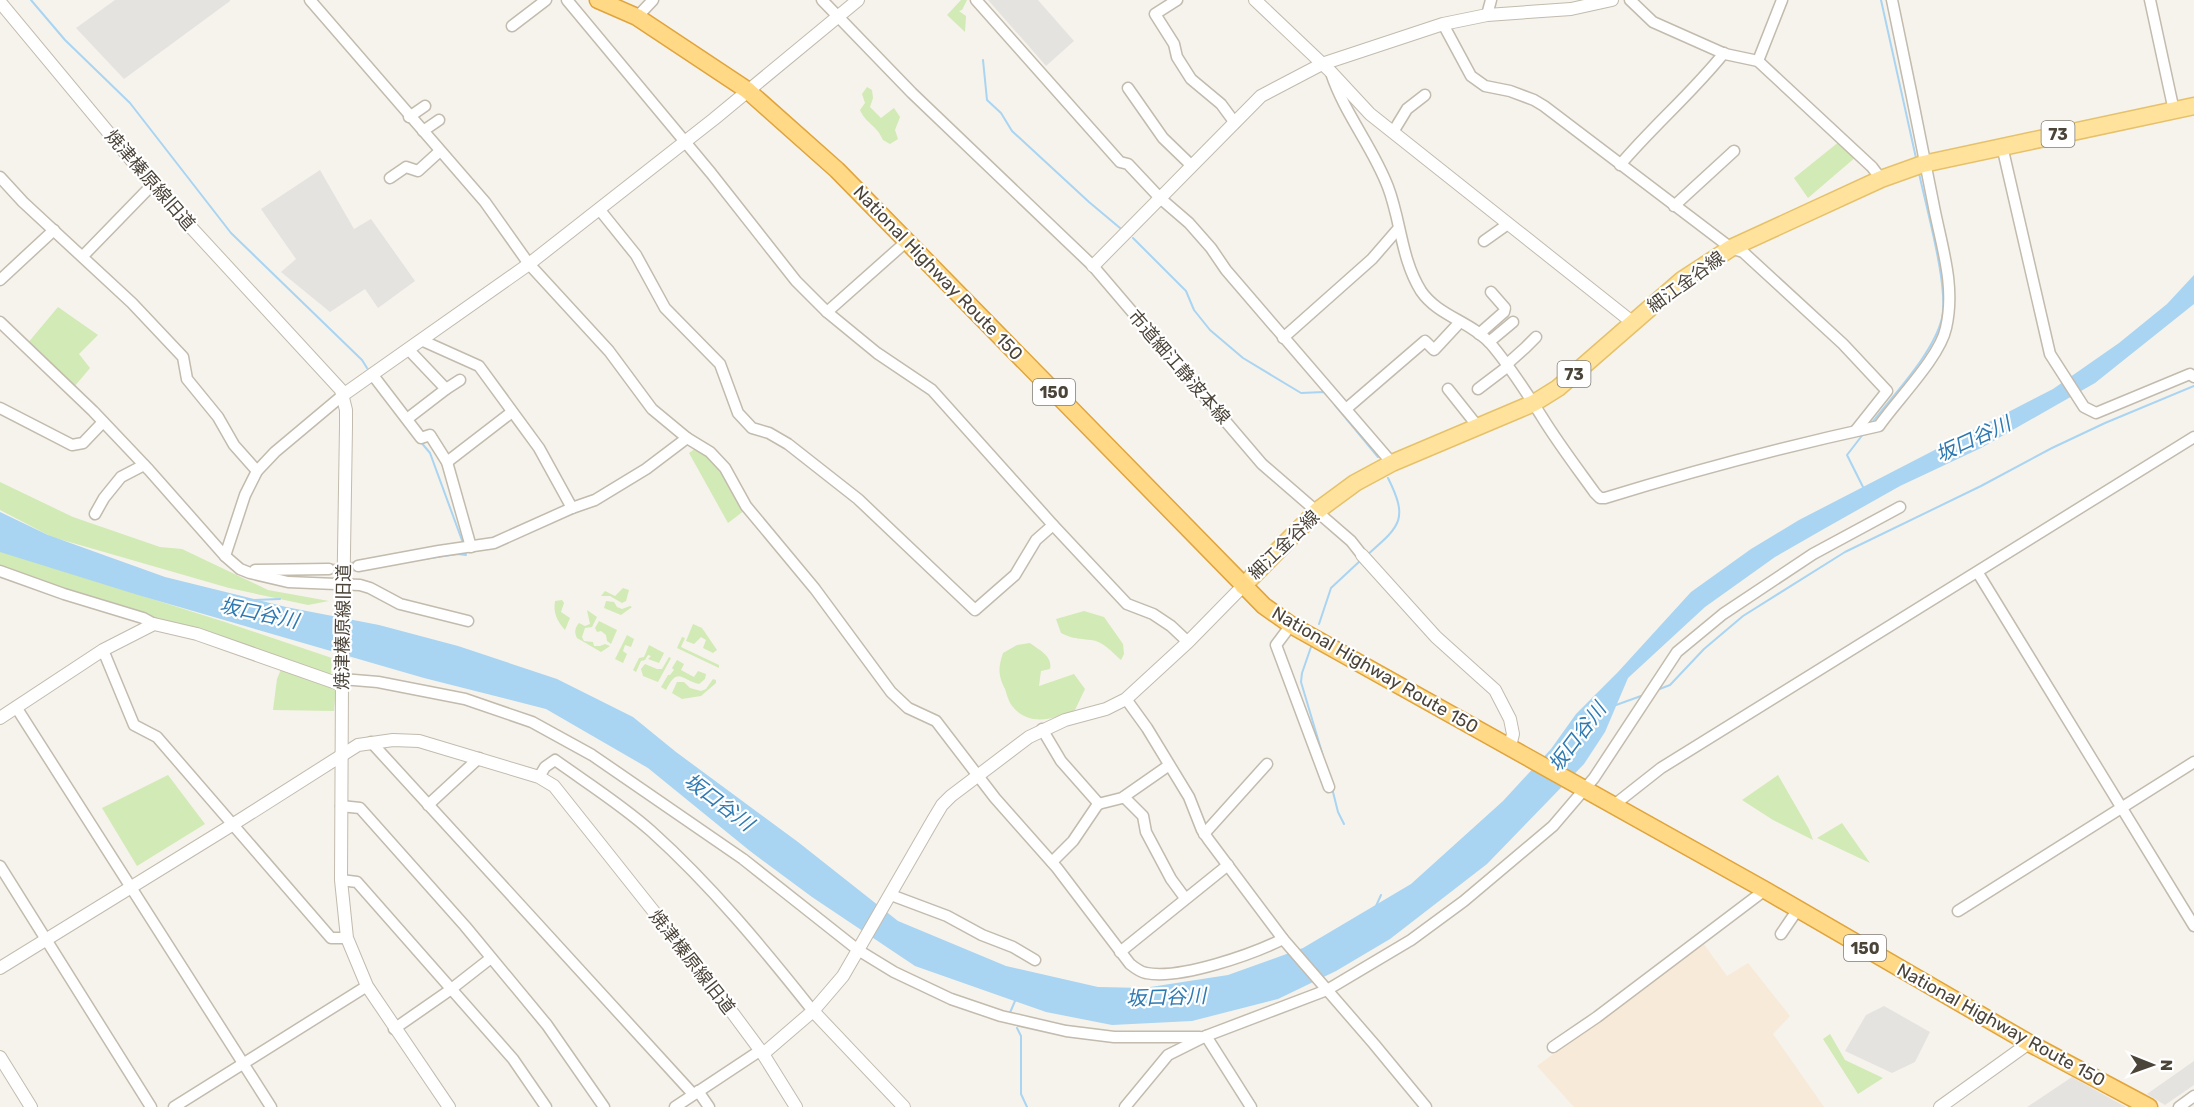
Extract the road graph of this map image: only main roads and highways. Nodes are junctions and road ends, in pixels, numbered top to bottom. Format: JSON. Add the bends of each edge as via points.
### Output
{"nodes":[{"id":1,"x":598,"y":0,"type":"edge"},
{"id":2,"x":2194,"y":106,"type":"edge"},
{"id":3,"x":1243,"y":586,"type":"junction"},
{"id":4,"x":2149,"y":1107,"type":"edge"}],
"edges":[{"from":1,"to":3,"type":"highway","name":"National Highway Route 150","number":"150","via":[[637,17],[747,90],[837,170]]},
{"from":2,"to":3,"type":"main road","name":"細江金谷線","number":"73","via":[[1919,165],[1731,248],[1682,280],[1558,388],[1534,403],[1354,483],[1317,511]]},
{"from":3,"to":4,"type":"highway","name":"National Highway Route 150","number":"150","via":[[1291,625]]}]}
